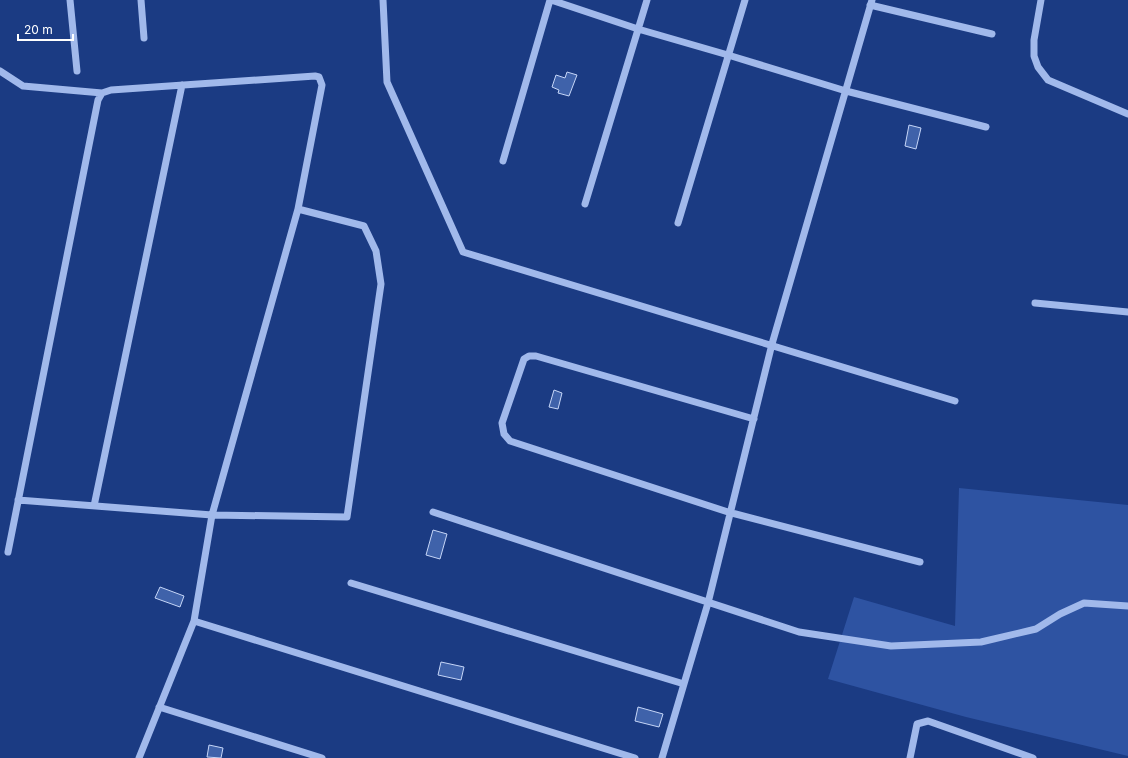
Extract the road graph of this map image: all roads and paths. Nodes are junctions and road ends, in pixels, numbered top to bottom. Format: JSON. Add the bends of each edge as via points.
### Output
{"nodes":[{"id":1,"x":70,"y":0,"type":"edge"},
{"id":2,"x":141,"y":0,"type":"edge"},
{"id":3,"x":383,"y":0,"type":"edge"},
{"id":4,"x":550,"y":0,"type":"edge"},
{"id":5,"x":647,"y":0,"type":"edge"},
{"id":6,"x":745,"y":0,"type":"edge"},
{"id":7,"x":1041,"y":0,"type":"edge"},
{"id":8,"x":871,"y":3,"type":"edge"},
{"id":9,"x":638,"y":29,"type":"junction"},
{"id":10,"x":992,"y":34,"type":"dead end"},
{"id":11,"x":144,"y":38,"type":"dead end"},
{"id":12,"x":728,"y":55,"type":"junction"},
{"id":13,"x":0,"y":71,"type":"edge"},
{"id":14,"x":77,"y":71,"type":"dead end"},
{"id":15,"x":182,"y":85,"type":"junction"},
{"id":16,"x":846,"y":91,"type":"junction"},
{"id":17,"x":102,"y":93,"type":"junction"},
{"id":18,"x":1128,"y":114,"type":"edge"},
{"id":19,"x":986,"y":127,"type":"dead end"},
{"id":20,"x":503,"y":161,"type":"dead end"},
{"id":21,"x":585,"y":204,"type":"dead end"},
{"id":22,"x":298,"y":209,"type":"junction"},
{"id":23,"x":678,"y":223,"type":"dead end"},
{"id":24,"x":1035,"y":303,"type":"dead end"},
{"id":25,"x":1128,"y":312,"type":"edge"},
{"id":26,"x":772,"y":344,"type":"junction"},
{"id":27,"x":956,"y":401,"type":"dead end"},
{"id":28,"x":754,"y":418,"type":"junction"},
{"id":29,"x":18,"y":500,"type":"junction"},
{"id":30,"x":94,"y":506,"type":"junction"},
{"id":31,"x":434,"y":512,"type":"dead end"},
{"id":32,"x":730,"y":512,"type":"junction"},
{"id":33,"x":212,"y":515,"type":"junction"},
{"id":34,"x":8,"y":552,"type":"dead end"},
{"id":35,"x":920,"y":562,"type":"dead end"},
{"id":36,"x":351,"y":583,"type":"dead end"},
{"id":37,"x":708,"y":603,"type":"junction"},
{"id":38,"x":1128,"y":606,"type":"edge"},
{"id":39,"x":194,"y":621,"type":"junction"},
{"id":40,"x":684,"y":684,"type":"junction"},
{"id":41,"x":159,"y":707,"type":"junction"},
{"id":42,"x":139,"y":758,"type":"edge"},
{"id":43,"x":322,"y":758,"type":"edge"},
{"id":44,"x":635,"y":758,"type":"edge"},
{"id":45,"x":662,"y":758,"type":"edge"},
{"id":46,"x":910,"y":758,"type":"edge"},
{"id":47,"x":1033,"y":758,"type":"edge"}],
"edges":[{"from":1,"to":14,"type":"street"},
{"from":2,"to":11,"type":"street"},
{"from":3,"to":26,"type":"street","via":[[386,82],[463,252]]},
{"from":4,"to":9,"type":"street"},
{"from":4,"to":20,"type":"street"},
{"from":5,"to":9,"type":"street"},
{"from":6,"to":12,"type":"street"},
{"from":7,"to":18,"type":"street","via":[[1034,56],[1041,71],[1048,80]]},
{"from":8,"to":10,"type":"street"},
{"from":8,"to":16,"type":"street"},
{"from":9,"to":12,"type":"street"},
{"from":9,"to":21,"type":"street"},
{"from":12,"to":16,"type":"street"},
{"from":12,"to":23,"type":"street"},
{"from":13,"to":17,"type":"street","via":[[23,86]]},
{"from":15,"to":17,"type":"street","via":[[111,90]]},
{"from":15,"to":22,"type":"street","via":[[319,77],[322,85]]},
{"from":15,"to":30,"type":"street"},
{"from":16,"to":19,"type":"street"},
{"from":16,"to":26,"type":"street"},
{"from":17,"to":29,"type":"street","via":[[97,107]]},
{"from":22,"to":33,"type":"street"},
{"from":22,"to":33,"type":"street","via":[[364,226],[376,251],[382,284],[347,517]]},
{"from":24,"to":25,"type":"street"},
{"from":26,"to":27,"type":"street"},
{"from":26,"to":28,"type":"street"},
{"from":28,"to":32,"type":"street"},
{"from":28,"to":32,"type":"street","via":[[529,356],[524,359],[502,422],[504,434],[510,441]]},
{"from":29,"to":30,"type":"street"},
{"from":29,"to":34,"type":"street"},
{"from":30,"to":33,"type":"street"},
{"from":31,"to":37,"type":"street"},
{"from":32,"to":35,"type":"street"},
{"from":32,"to":37,"type":"street"},
{"from":33,"to":39,"type":"street"},
{"from":36,"to":40,"type":"street"},
{"from":37,"to":38,"type":"street","via":[[799,632],[891,646],[980,642],[1036,629],[1084,603]]},
{"from":37,"to":40,"type":"street"},
{"from":39,"to":41,"type":"street"},
{"from":39,"to":44,"type":"street"},
{"from":40,"to":45,"type":"street"},
{"from":41,"to":42,"type":"street"},
{"from":41,"to":43,"type":"street"},
{"from":46,"to":47,"type":"street","via":[[917,724],[928,721]]}]}
